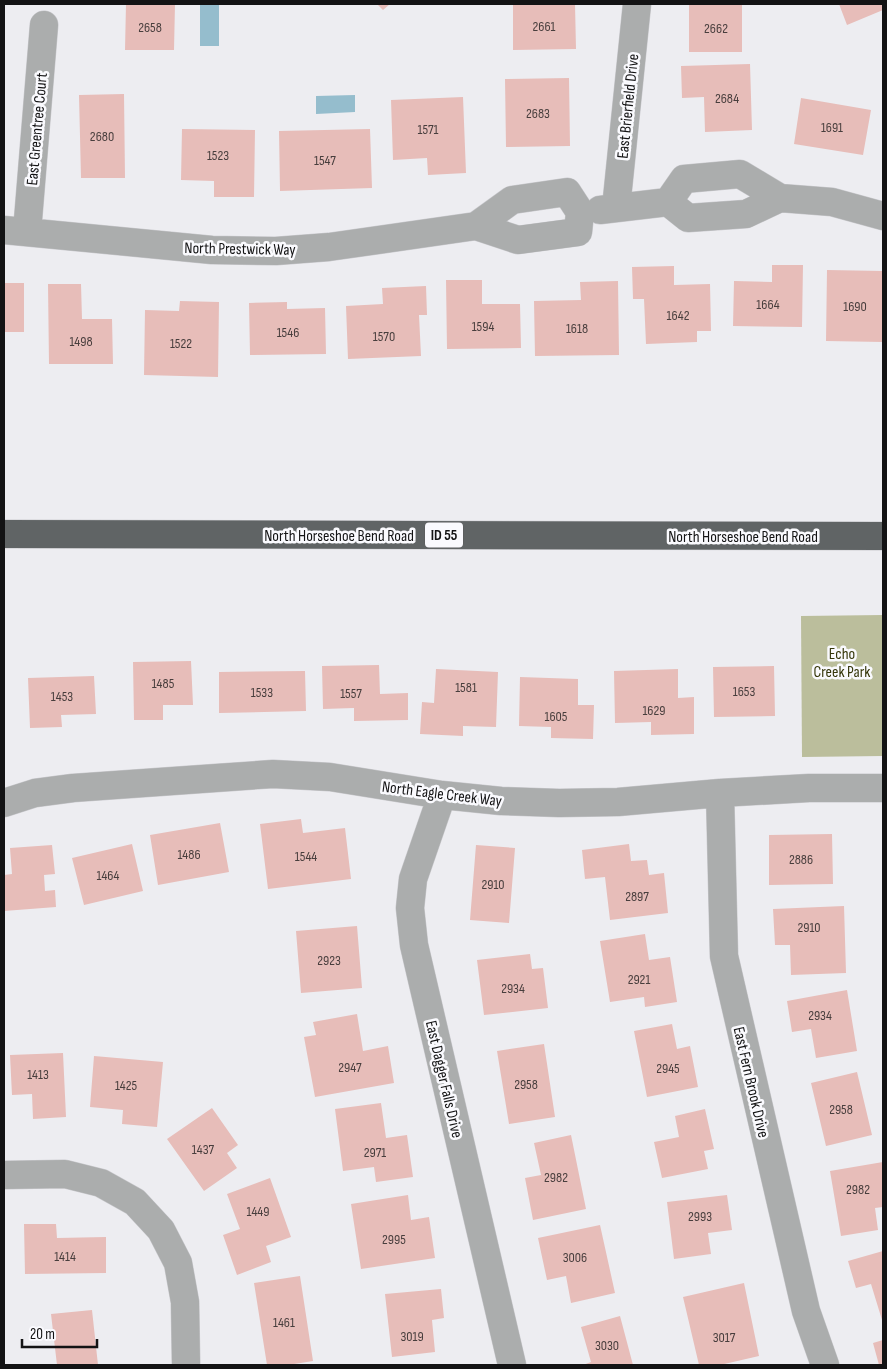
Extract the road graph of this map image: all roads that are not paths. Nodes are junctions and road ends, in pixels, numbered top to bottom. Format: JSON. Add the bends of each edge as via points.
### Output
{"nodes":[{"id":1,"x":636,"y":4,"type":"edge"},
{"id":2,"x":44,"y":25,"type":"dead end"},
{"id":3,"x":780,"y":198,"type":"junction"},
{"id":4,"x":668,"y":202,"type":"junction"},
{"id":5,"x":616,"y":208,"type":"junction"},
{"id":6,"x":580,"y":212,"type":"junction"},
{"id":7,"x":883,"y":216,"type":"edge"},
{"id":8,"x":476,"y":226,"type":"junction"},
{"id":9,"x":15,"y":231,"type":"edge"},
{"id":10,"x":4,"y":534,"type":"edge"},
{"id":11,"x":883,"y":536,"type":"edge"},
{"id":12,"x":883,"y":788,"type":"edge"},
{"id":13,"x":720,"y":793,"type":"junction"},
{"id":14,"x":442,"y":795,"type":"junction"},
{"id":15,"x":4,"y":803,"type":"edge"},
{"id":16,"x":4,"y":1176,"type":"edge"},
{"id":17,"x":186,"y":1364,"type":"dead end"},
{"id":18,"x":512,"y":1365,"type":"edge"},
{"id":19,"x":825,"y":1365,"type":"edge"}],
"edges":[{"from":1,"to":5,"type":"street","name":"East Brierfield Drive"},
{"from":2,"to":9,"type":"street","name":"East Greentree Court"},
{"from":3,"to":4,"type":"street","via":[[746,214],[688,218]]},
{"from":3,"to":4,"type":"street","via":[[740,174],[684,179]]},
{"from":3,"to":7,"type":"street","via":[[832,202]]},
{"from":4,"to":5,"type":"street"},
{"from":5,"to":6,"type":"street"},
{"from":6,"to":8,"type":"street","name":"North Prestwick Way","via":[[568,192],[512,200]]},
{"from":6,"to":8,"type":"street","name":"North Prestwick Way","via":[[578,232],[518,240]]},
{"from":8,"to":9,"type":"street","name":"North Prestwick Way","via":[[329,247],[276,251],[212,250]]},
{"from":10,"to":11,"type":"highway","name":"North Horseshoe Bend Road","number":"ID 55"},
{"from":12,"to":13,"type":"street","name":"North Eagle Creek Way"},
{"from":13,"to":14,"type":"street","name":"North Eagle Creek Way","via":[[618,802],[559,803]]},
{"from":13,"to":19,"type":"street","name":"East Fern Brook Drive","via":[[724,956],[806,1311]]},
{"from":14,"to":15,"type":"street","name":"North Eagle Creek Way","via":[[330,778],[273,774],[73,788]]},
{"from":14,"to":18,"type":"street","name":"East Dagger Falls Drive","via":[[413,879],[410,908],[414,945]]},
{"from":16,"to":17,"type":"street","via":[[65,1174],[101,1182],[135,1202],[161,1230],[178,1263],[185,1302]]}]}
